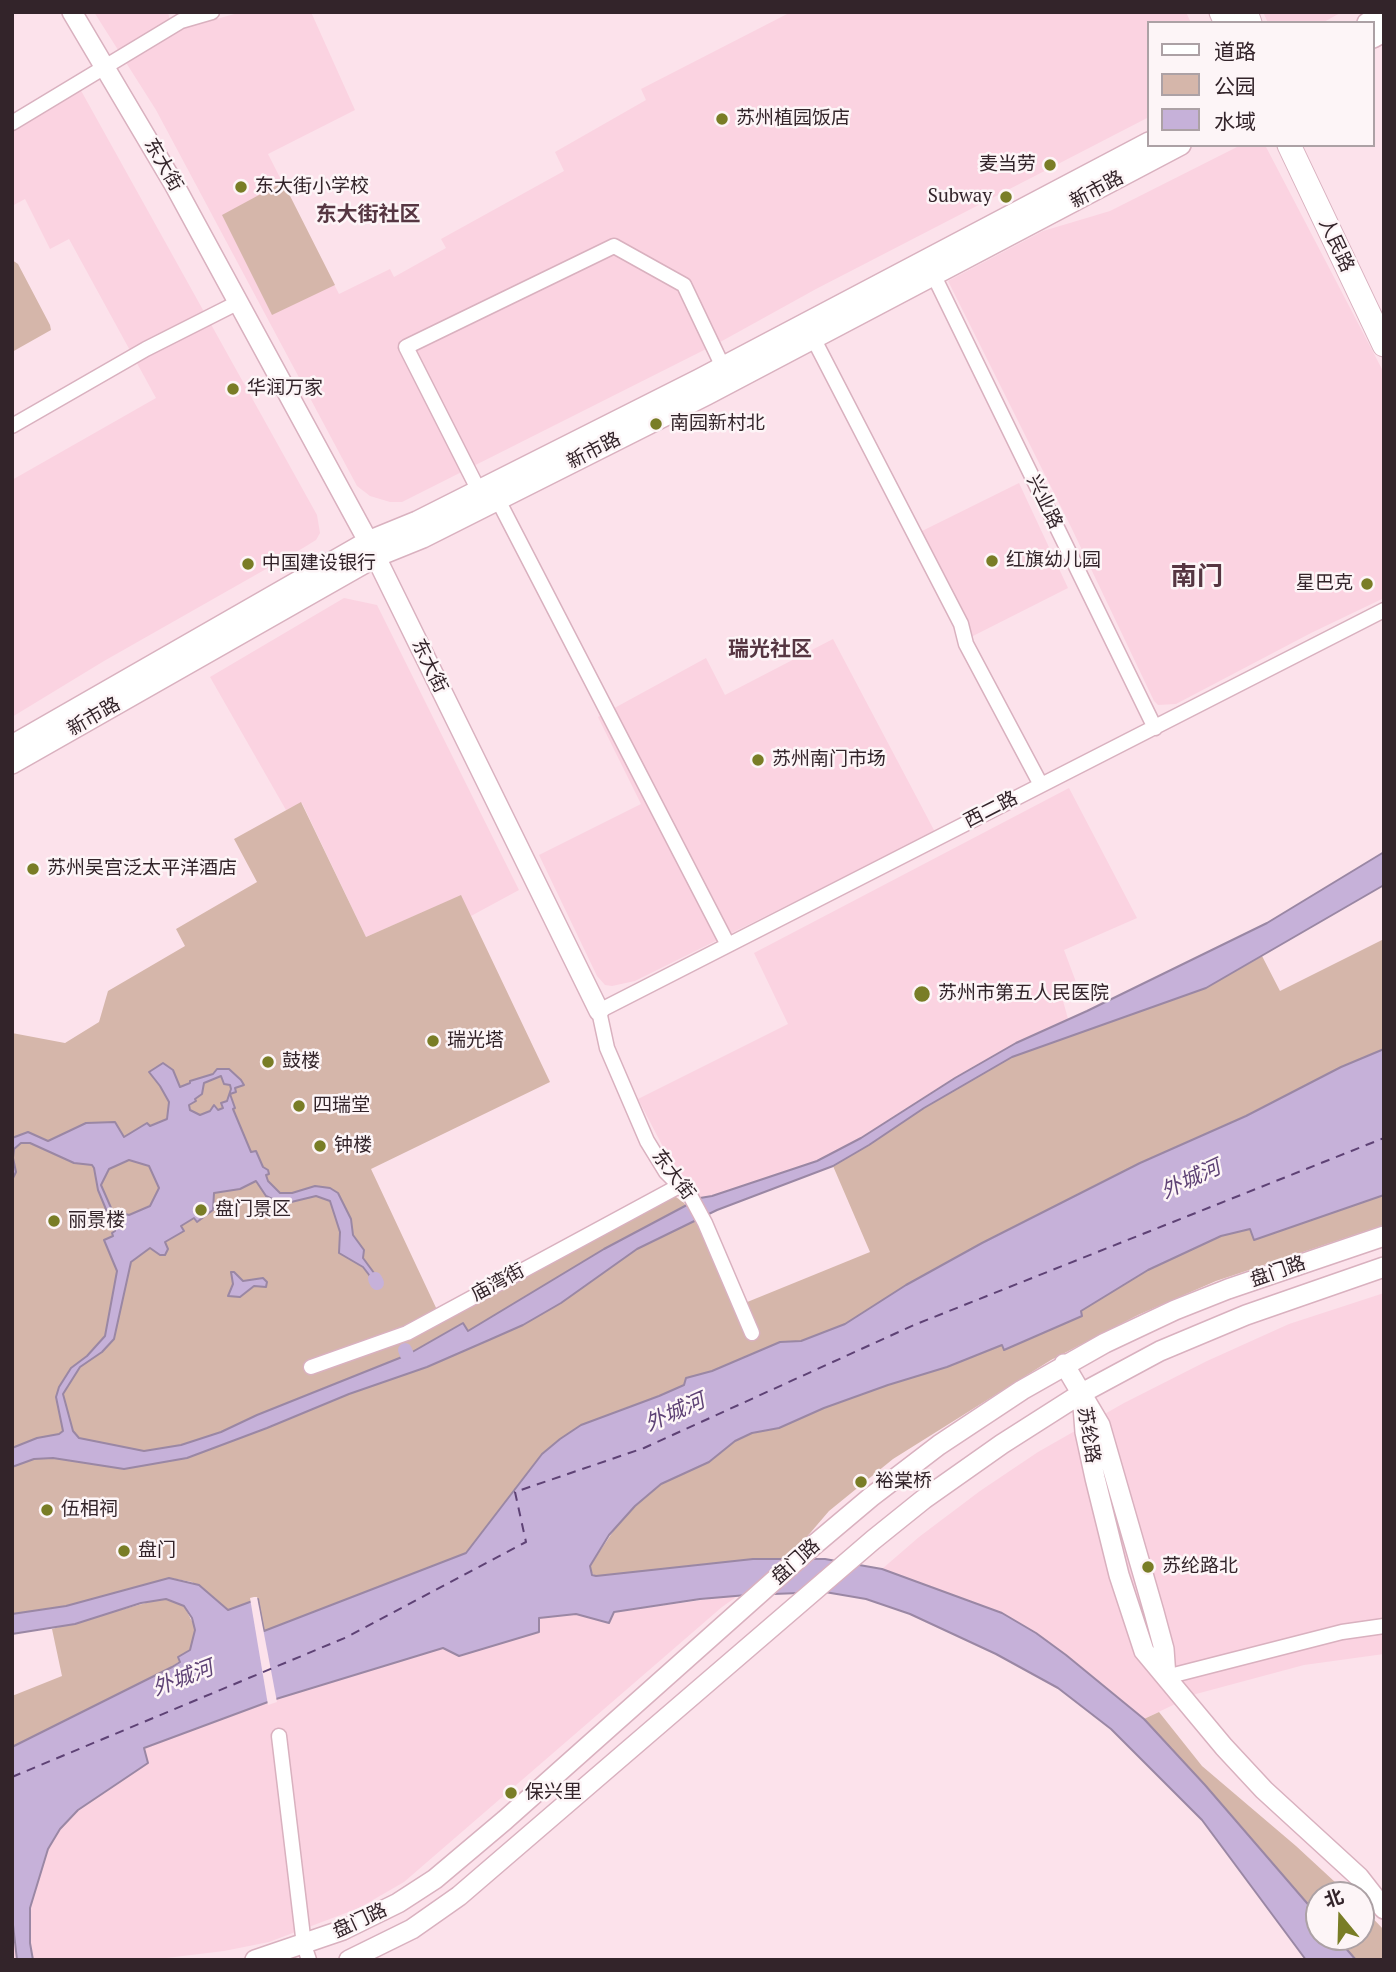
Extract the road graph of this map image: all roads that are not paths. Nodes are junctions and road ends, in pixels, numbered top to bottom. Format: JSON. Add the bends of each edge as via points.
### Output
{"nodes":[{"id":1,"x":72,"y":12,"type":"edge"},
{"id":2,"x":212,"y":12,"type":"edge"},
{"id":3,"x":106,"y":67,"type":"junction"},
{"id":4,"x":12,"y":123,"type":"edge"},
{"id":5,"x":1148,"y":143,"type":"edge"},
{"id":6,"x":1177,"y":147,"type":"edge"},
{"id":7,"x":1290,"y":147,"type":"edge"},
{"id":8,"x":1306,"y":147,"type":"edge"},
{"id":9,"x":934,"y":276,"type":"junction"},
{"id":10,"x":237,"y":303,"type":"junction"},
{"id":11,"x":1384,"y":309,"type":"edge"},
{"id":12,"x":810,"y":331,"type":"junction"},
{"id":13,"x":1384,"y":345,"type":"edge"},
{"id":14,"x":723,"y":367,"type":"junction"},
{"id":15,"x":12,"y":426,"type":"edge"},
{"id":16,"x":479,"y":491,"type":"junction"},
{"id":17,"x":498,"y":499,"type":"junction"},
{"id":18,"x":372,"y":549,"type":"junction"},
{"id":19,"x":1384,"y":610,"type":"edge"},
{"id":20,"x":1155,"y":728,"type":"junction"},
{"id":21,"x":12,"y":745,"type":"edge"},
{"id":22,"x":12,"y":764,"type":"edge"},
{"id":23,"x":1041,"y":785,"type":"junction"},
{"id":24,"x":727,"y":943,"type":"junction"},
{"id":25,"x":598,"y":1011,"type":"junction"},
{"id":26,"x":679,"y":1186,"type":"junction"},
{"id":27,"x":1384,"y":1237,"type":"edge"},
{"id":28,"x":1384,"y":1267,"type":"edge"},
{"id":29,"x":752,"y":1333,"type":"dead end"},
{"id":30,"x":1064,"y":1364,"type":"junction"},
{"id":31,"x":311,"y":1367,"type":"dead end"},
{"id":32,"x":1082,"y":1393,"type":"junction"},
{"id":33,"x":1384,"y":1626,"type":"edge"},
{"id":34,"x":1166,"y":1677,"type":"junction"},
{"id":35,"x":279,"y":1736,"type":"dead end"},
{"id":36,"x":1359,"y":1877,"type":"junction"},
{"id":37,"x":1384,"y":1880,"type":"edge"},
{"id":38,"x":1384,"y":1909,"type":"edge"},
{"id":39,"x":306,"y":1952,"type":"edge"},
{"id":40,"x":255,"y":1960,"type":"edge"},
{"id":41,"x":349,"y":1960,"type":"edge"}],
"edges":[{"from":1,"to":3,"type":"main road","name":"东大街"},
{"from":2,"to":3,"type":"street","via":[[181,21]]},
{"from":3,"to":4,"type":"street"},
{"from":3,"to":10,"type":"main road","name":"东大街"},
{"from":5,"to":12,"type":"main road","name":"新市路"},
{"from":6,"to":9,"type":"main road","name":"新市路"},
{"from":7,"to":13,"type":"main road","name":"人民路"},
{"from":8,"to":11,"type":"main road","name":"人民路"},
{"from":9,"to":12,"type":"main road","name":"新市路"},
{"from":9,"to":20,"type":"street","name":"兴业路"},
{"from":10,"to":15,"type":"street"},
{"from":10,"to":18,"type":"main road","name":"东大街"},
{"from":12,"to":14,"type":"main road","name":"新市路"},
{"from":12,"to":17,"type":"main road","name":"新市路"},
{"from":12,"to":23,"type":"street"},
{"from":14,"to":16,"type":"main road","name":"新市路"},
{"from":14,"to":16,"type":"street","via":[[684,285],[614,246],[406,347]]},
{"from":16,"to":18,"type":"main road","name":"新市路"},
{"from":17,"to":18,"type":"main road","name":"新市路","via":[[422,538]]},
{"from":17,"to":24,"type":"street"},
{"from":18,"to":21,"type":"main road","name":"新市路"},
{"from":18,"to":22,"type":"main road","name":"新市路"},
{"from":18,"to":25,"type":"main road","name":"东大街"},
{"from":19,"to":20,"type":"street","name":"西二路"},
{"from":20,"to":23,"type":"street","name":"西二路"},
{"from":23,"to":24,"type":"street","name":"西二路"},
{"from":24,"to":25,"type":"street","name":"西二路"},
{"from":25,"to":26,"type":"street","name":"东大街","via":[[607,1048],[648,1141]]},
{"from":26,"to":29,"type":"street","name":"东大街","via":[[705,1223]]},
{"from":26,"to":31,"type":"street","name":"庙湾街","via":[[407,1333]]},
{"from":27,"to":30,"type":"main road","name":"盘门路","via":[[1209,1296]]},
{"from":28,"to":32,"type":"main road","name":"盘门路","via":[[1196,1336]]},
{"from":30,"to":32,"type":"main road","name":"苏纶路"},
{"from":30,"to":39,"type":"main road","name":"盘门路","via":[[871,1497],[435,1879]]},
{"from":32,"to":34,"type":"main road","name":"苏纶路","via":[[1100,1424],[1108,1451],[1164,1649]]},
{"from":32,"to":41,"type":"main road","name":"盘门路","via":[[959,1474],[873,1540],[459,1896],[412,1929]]},
{"from":33,"to":34,"type":"street","via":[[1342,1632]]},
{"from":34,"to":36,"type":"main road","via":[[1264,1790]]},
{"from":35,"to":39,"type":"street"},
{"from":36,"to":37,"type":"main road"},
{"from":36,"to":38,"type":"main road"},
{"from":39,"to":40,"type":"main road","name":"盘门路"}]}
